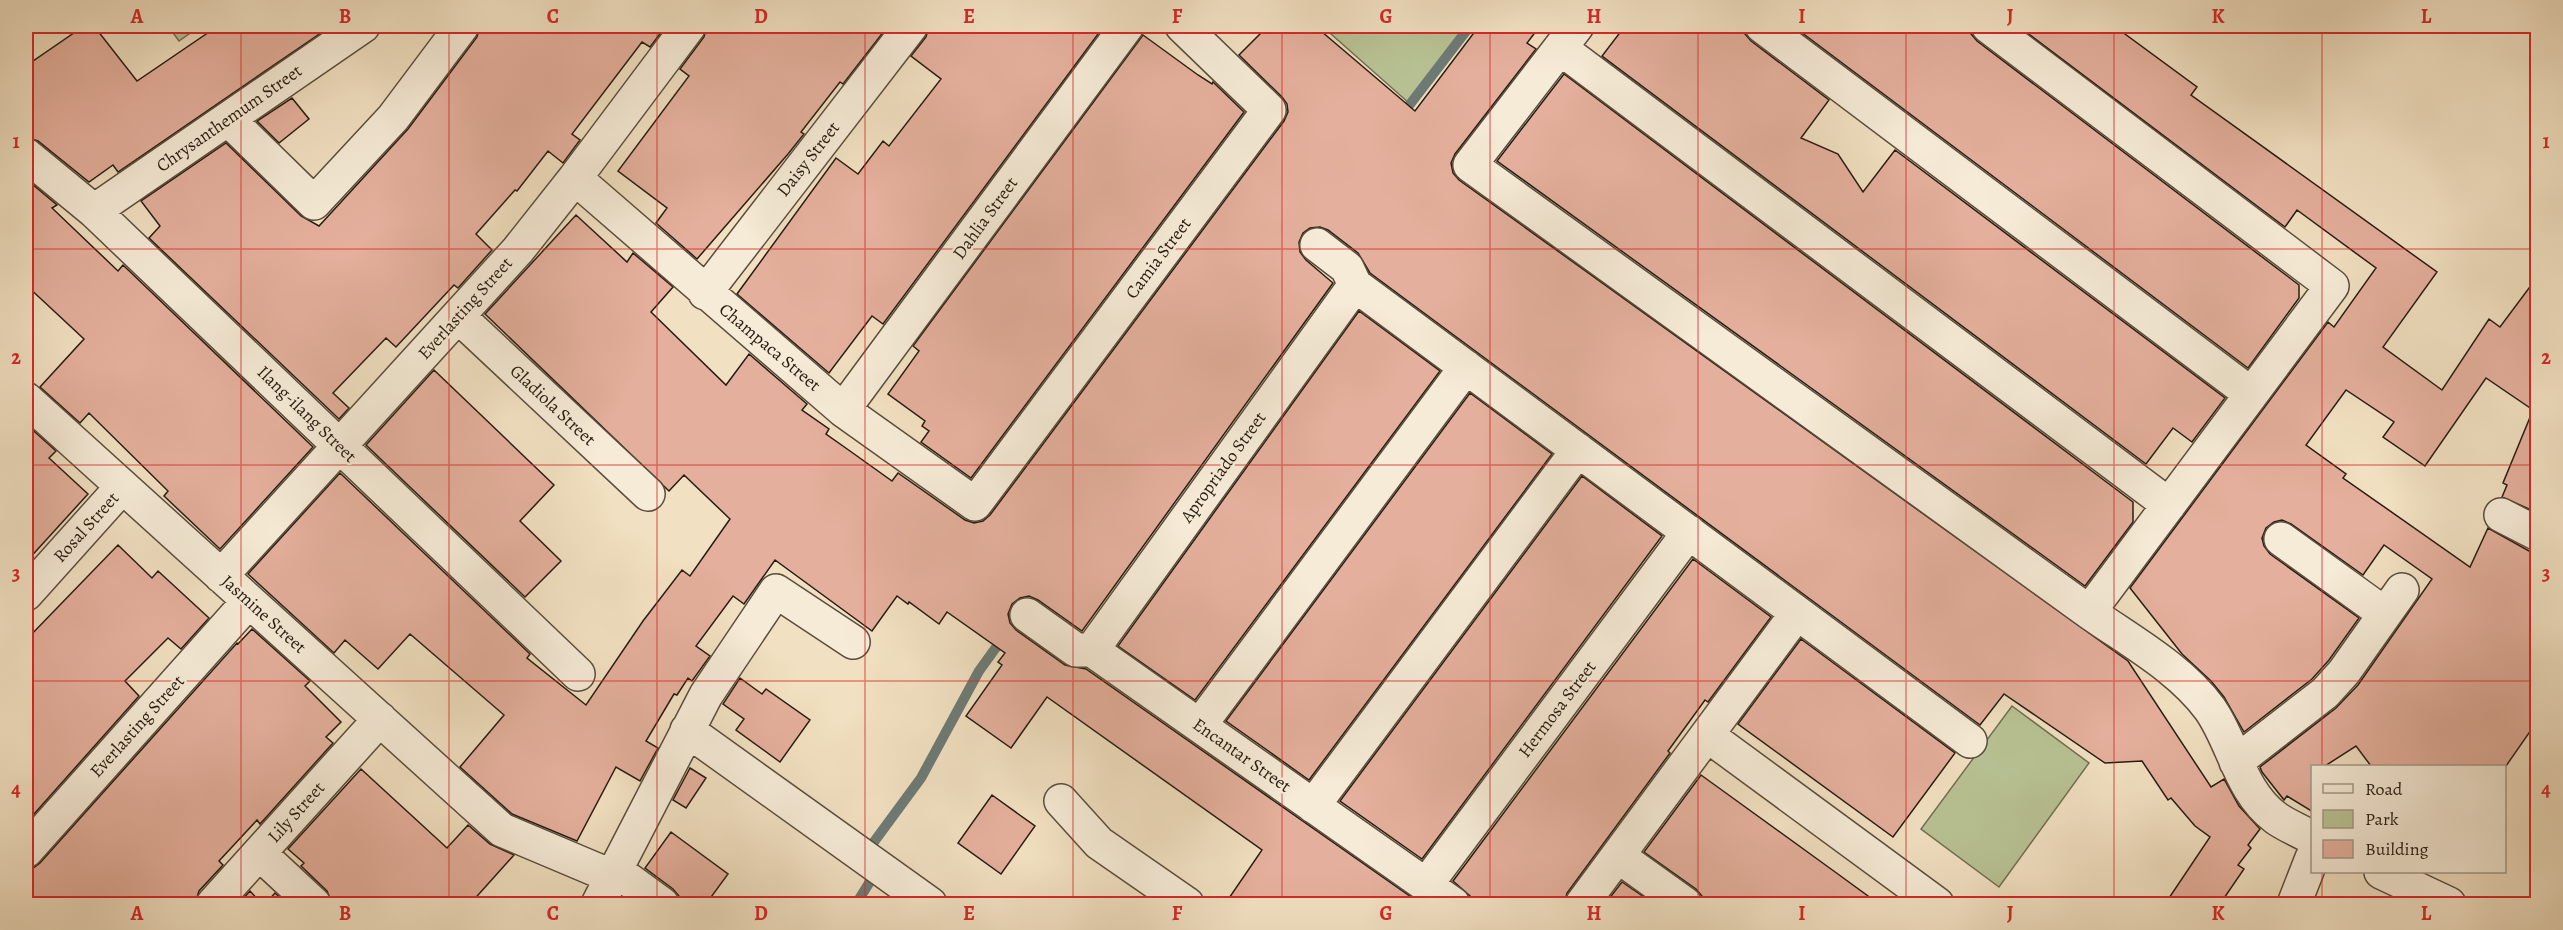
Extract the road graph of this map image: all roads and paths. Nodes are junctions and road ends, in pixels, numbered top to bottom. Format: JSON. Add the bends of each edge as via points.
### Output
{"nodes":[{"id":1,"x":363,"y":26,"type":"edge"},
{"id":2,"x":462,"y":26,"type":"edge"},
{"id":3,"x":689,"y":26,"type":"edge"},
{"id":4,"x":911,"y":26,"type":"edge"},
{"id":5,"x":1127,"y":26,"type":"edge"},
{"id":6,"x":1182,"y":26,"type":"edge"},
{"id":7,"x":1761,"y":26,"type":"edge"},
{"id":8,"x":1988,"y":26,"type":"edge"},
{"id":9,"x":1569,"y":37,"type":"edge"},
{"id":10,"x":228,"y":119,"type":"junction"},
{"id":11,"x":28,"y":158,"type":"edge"},
{"id":12,"x":575,"y":178,"type":"junction"},
{"id":13,"x":94,"y":211,"type":"junction"},
{"id":14,"x":1317,"y":245,"type":"dead end"},
{"id":15,"x":1355,"y":285,"type":"junction"},
{"id":16,"x":705,"y":293,"type":"junction"},
{"id":17,"x":458,"y":316,"type":"junction"},
{"id":18,"x":1466,"y":368,"type":"junction"},
{"id":19,"x":2251,"y":394,"type":"junction"},
{"id":20,"x":26,"y":399,"type":"edge"},
{"id":21,"x":843,"y":410,"type":"junction"},
{"id":22,"x":339,"y":445,"type":"junction"},
{"id":23,"x":1578,"y":450,"type":"junction"},
{"id":24,"x":122,"y":487,"type":"junction"},
{"id":25,"x":648,"y":494,"type":"dead end"},
{"id":26,"x":975,"y":504,"type":"joint"},
{"id":27,"x":2169,"y":505,"type":"junction"},
{"id":28,"x":2501,"y":515,"type":"dead end"},
{"id":29,"x":1689,"y":532,"type":"junction"},
{"id":30,"x":2538,"y":534,"type":"edge"},
{"id":31,"x":2282,"y":539,"type":"dead end"},
{"id":32,"x":221,"y":576,"type":"junction"},
{"id":33,"x":26,"y":594,"type":"edge"},
{"id":34,"x":249,"y":601,"type":"junction"},
{"id":35,"x":2089,"y":612,"type":"junction"},
{"id":36,"x":1797,"y":613,"type":"junction"},
{"id":37,"x":1027,"y":615,"type":"dead end"},
{"id":38,"x":853,"y":642,"type":"dead end"},
{"id":39,"x":1092,"y":650,"type":"junction"},
{"id":40,"x":578,"y":674,"type":"dead end"},
{"id":41,"x":380,"y":719,"type":"junction"},
{"id":42,"x":1200,"y":725,"type":"junction"},
{"id":43,"x":687,"y":730,"type":"junction"},
{"id":44,"x":1707,"y":735,"type":"junction"},
{"id":45,"x":1970,"y":741,"type":"dead end"},
{"id":46,"x":2236,"y":762,"type":"junction"},
{"id":47,"x":1061,"y":801,"type":"dead end"},
{"id":48,"x":1313,"y":806,"type":"junction"},
{"id":49,"x":2311,"y":837,"type":"edge"},
{"id":50,"x":26,"y":851,"type":"edge"},
{"id":51,"x":259,"y":853,"type":"junction"},
{"id":52,"x":1618,"y":856,"type":"junction"},
{"id":53,"x":2311,"y":863,"type":"edge"},
{"id":54,"x":2383,"y":873,"type":"edge"},
{"id":55,"x":607,"y":883,"type":"edge"},
{"id":56,"x":1426,"y":885,"type":"junction"},
{"id":57,"x":213,"y":904,"type":"edge"},
{"id":58,"x":314,"y":904,"type":"edge"},
{"id":59,"x":662,"y":904,"type":"edge"},
{"id":60,"x":930,"y":904,"type":"edge"},
{"id":61,"x":1187,"y":904,"type":"edge"},
{"id":62,"x":1453,"y":904,"type":"edge"},
{"id":63,"x":1582,"y":904,"type":"edge"},
{"id":64,"x":1685,"y":904,"type":"edge"},
{"id":65,"x":1937,"y":904,"type":"edge"},
{"id":66,"x":2294,"y":904,"type":"edge"},
{"id":67,"x":2449,"y":904,"type":"edge"}],
"edges":[{"from":1,"to":10,"type":"street","name":"Chrysanthemum Street"},
{"from":2,"to":10,"type":"street","via":[[393,118],[314,203]]},
{"from":3,"to":12,"type":"street","name":"Everlasting Street"},
{"from":4,"to":16,"type":"street","name":"Daisy Street"},
{"from":5,"to":21,"type":"street","name":"Dahlia Street"},
{"from":6,"to":26,"type":"street","name":"Camia Street","via":[[1269,110]]},
{"from":7,"to":19,"type":"street"},
{"from":8,"to":19,"type":"street","via":[[2332,286]]},
{"from":9,"to":27,"type":"street"},
{"from":9,"to":35,"type":"street","via":[[1470,165]]},
{"from":10,"to":13,"type":"street","name":"Chrysanthemum Street"},
{"from":11,"to":13,"type":"street","name":"Ilang-ilang Street"},
{"from":12,"to":16,"type":"street","name":"Champaca Street"},
{"from":12,"to":17,"type":"street","name":"Everlasting Street","via":[[518,250]]},
{"from":13,"to":22,"type":"street","name":"Ilang-ilang Street"},
{"from":14,"to":15,"type":"street","via":[[1347,268]]},
{"from":15,"to":18,"type":"street"},
{"from":15,"to":39,"type":"street","name":"Apropriado Street"},
{"from":16,"to":21,"type":"street","name":"Champaca Street"},
{"from":17,"to":22,"type":"street","name":"Everlasting Street"},
{"from":17,"to":25,"type":"street","name":"Gladiola Street"},
{"from":18,"to":23,"type":"street"},
{"from":18,"to":42,"type":"street"},
{"from":19,"to":27,"type":"street"},
{"from":20,"to":24,"type":"street","name":"Jasmine Street"},
{"from":21,"to":26,"type":"street","name":"Champaca Street"},
{"from":22,"to":32,"type":"street","name":"Everlasting Street"},
{"from":22,"to":40,"type":"street","name":"Ilang-ilang Street"},
{"from":23,"to":29,"type":"street"},
{"from":23,"to":48,"type":"street"},
{"from":24,"to":32,"type":"street","name":"Jasmine Street"},
{"from":24,"to":33,"type":"street","name":"Rosal Street"},
{"from":27,"to":35,"type":"street"},
{"from":28,"to":30,"type":"street"},
{"from":29,"to":36,"type":"street"},
{"from":29,"to":56,"type":"street","name":"Hermosa Street"},
{"from":31,"to":46,"type":"street","via":[[2393,602],[2325,693]]},
{"from":32,"to":34,"type":"street","name":"Jasmine Street"},
{"from":34,"to":41,"type":"street","name":"Jasmine Street"},
{"from":34,"to":50,"type":"street","name":"Everlasting Street"},
{"from":35,"to":46,"type":"street","via":[[2190,687],[2210,710]]},
{"from":36,"to":44,"type":"street"},
{"from":36,"to":45,"type":"street"},
{"from":37,"to":39,"type":"street","name":"Encantar Street","via":[[1076,650]]},
{"from":38,"to":43,"type":"street","via":[[776,591]]},
{"from":39,"to":42,"type":"street","name":"Encantar Street"},
{"from":41,"to":51,"type":"street","name":"Lily Street"},
{"from":41,"to":55,"type":"street","name":"Jasmine Street","via":[[502,830]]},
{"from":42,"to":48,"type":"street","name":"Encantar Street"},
{"from":43,"to":55,"type":"street"},
{"from":43,"to":60,"type":"street"},
{"from":44,"to":52,"type":"street"},
{"from":44,"to":65,"type":"street"},
{"from":46,"to":49,"type":"street","via":[[2259,801],[2275,818]]},
{"from":47,"to":61,"type":"street","via":[[1099,843]]},
{"from":48,"to":56,"type":"street","name":"Encantar Street"},
{"from":51,"to":57,"type":"street","name":"Lily Street"},
{"from":51,"to":58,"type":"street"},
{"from":52,"to":63,"type":"street"},
{"from":52,"to":64,"type":"street"},
{"from":53,"to":66,"type":"street"},
{"from":54,"to":67,"type":"street"},
{"from":55,"to":59,"type":"street","name":"Jasmine Street"},
{"from":56,"to":62,"type":"street","name":"Encantar Street"}]}
